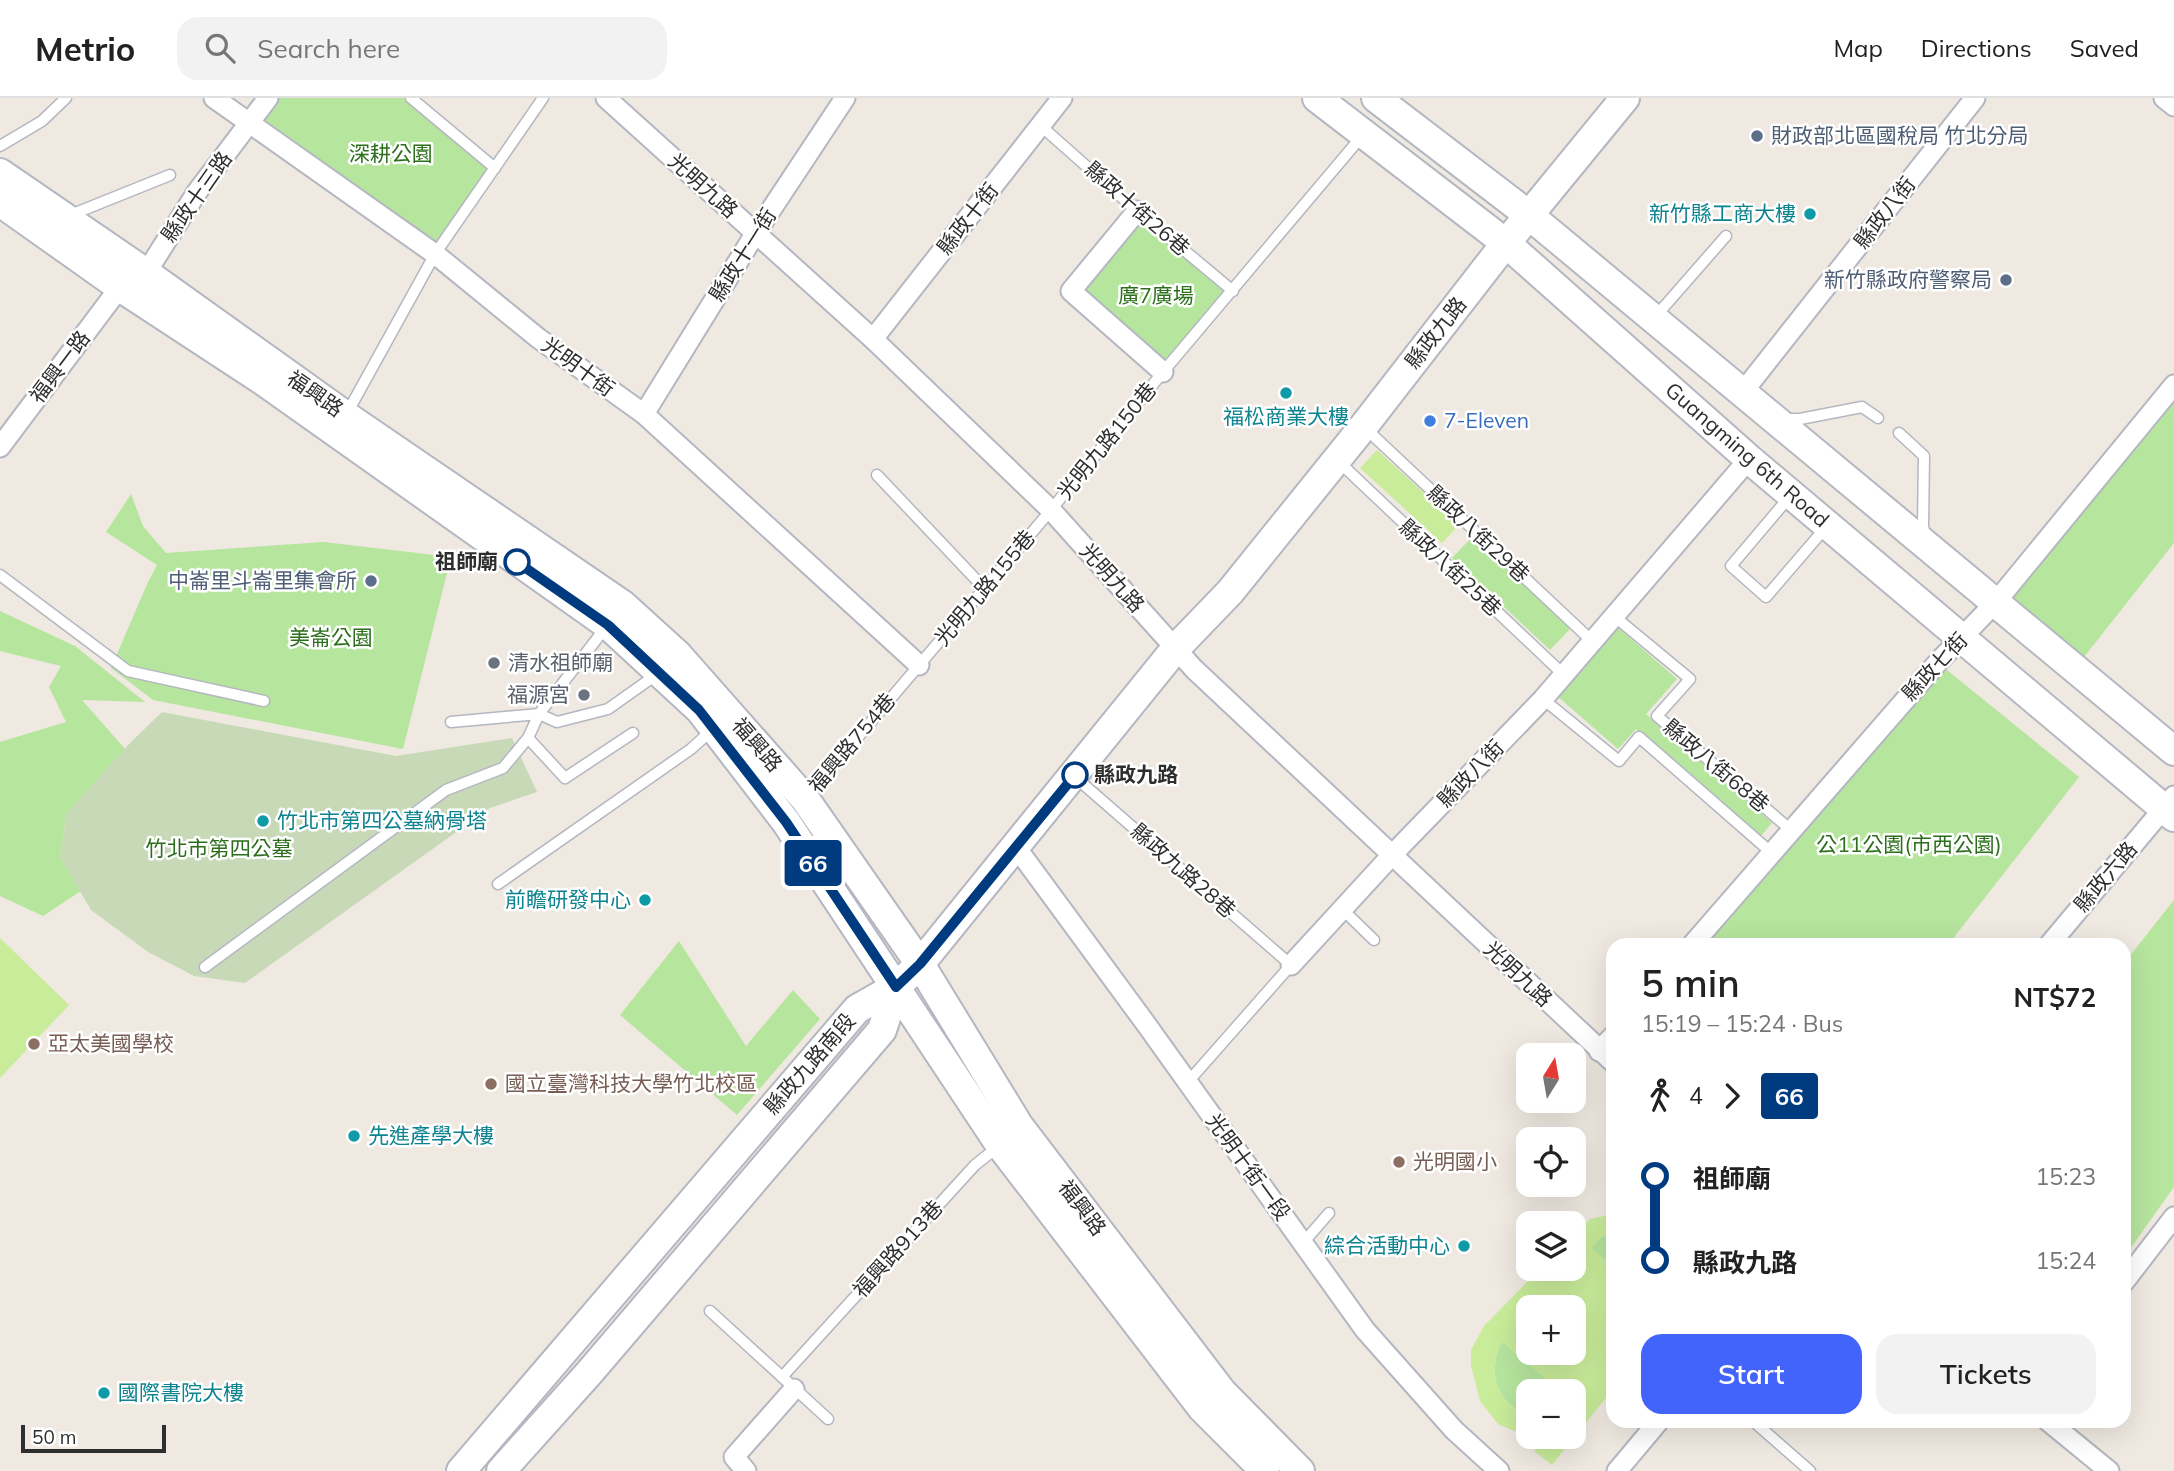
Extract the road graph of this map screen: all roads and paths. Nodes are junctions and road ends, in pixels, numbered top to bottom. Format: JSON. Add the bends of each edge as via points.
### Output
{"nodes":[{"id":1,"x":66,"y":98,"type":"edge"},
{"id":2,"x":214,"y":98,"type":"edge"},
{"id":3,"x":268,"y":98,"type":"edge"},
{"id":4,"x":411,"y":98,"type":"edge"},
{"id":5,"x":543,"y":98,"type":"edge"},
{"id":6,"x":606,"y":98,"type":"edge"},
{"id":7,"x":845,"y":98,"type":"edge"},
{"id":8,"x":1062,"y":98,"type":"edge"},
{"id":9,"x":1317,"y":98,"type":"edge"},
{"id":10,"x":1376,"y":98,"type":"edge"},
{"id":11,"x":1625,"y":98,"type":"edge"},
{"id":12,"x":1975,"y":98,"type":"edge"},
{"id":13,"x":2164,"y":98,"type":"edge"},
{"id":14,"x":2174,"y":106,"type":"edge"},
{"id":15,"x":250,"y":123,"type":"junction"},
{"id":16,"x":1041,"y":126,"type":"junction"},
{"id":17,"x":1363,"y":134,"type":"junction"},
{"id":18,"x":0,"y":146,"type":"edge"},
{"id":19,"x":495,"y":169,"type":"junction"},
{"id":20,"x":0,"y":173,"type":"edge"},
{"id":21,"x":170,"y":175,"type":"dead end"},
{"id":22,"x":0,"y":202,"type":"edge"},
{"id":23,"x":1137,"y":211,"type":"junction"},
{"id":24,"x":1530,"y":216,"type":"junction"},
{"id":25,"x":58,"y":228,"type":"junction"},
{"id":26,"x":755,"y":234,"type":"junction"},
{"id":27,"x":1726,"y":236,"type":"dead end"},
{"id":28,"x":1507,"y":244,"type":"junction"},
{"id":29,"x":435,"y":254,"type":"junction"},
{"id":30,"x":146,"y":273,"type":"junction"},
{"id":31,"x":120,"y":287,"type":"junction"},
{"id":32,"x":1233,"y":291,"type":"junction"},
{"id":33,"x":1653,"y":319,"type":"junction"},
{"id":34,"x":873,"y":339,"type":"junction"},
{"id":35,"x":1163,"y":372,"type":"junction"},
{"id":36,"x":2174,"y":385,"type":"edge"},
{"id":37,"x":1742,"y":393,"type":"junction"},
{"id":38,"x":644,"y":414,"type":"junction"},
{"id":39,"x":1773,"y":418,"type":"junction"},
{"id":40,"x":1878,"y":418,"type":"dead end"},
{"id":41,"x":341,"y":425,"type":"junction"},
{"id":42,"x":1363,"y":427,"type":"junction"},
{"id":43,"x":1899,"y":433,"type":"dead end"},
{"id":44,"x":0,"y":447,"type":"edge"},
{"id":45,"x":1749,"y":459,"type":"junction"},
{"id":46,"x":1337,"y":460,"type":"junction"},
{"id":47,"x":877,"y":475,"type":"dead end"},
{"id":48,"x":1791,"y":495,"type":"junction"},
{"id":49,"x":1051,"y":510,"type":"junction"},
{"id":50,"x":1828,"y":525,"type":"junction"},
{"id":51,"x":1927,"y":546,"type":"junction"},
{"id":52,"x":0,"y":575,"type":"edge"},
{"id":53,"x":985,"y":588,"type":"junction"},
{"id":54,"x":1995,"y":603,"type":"junction"},
{"id":55,"x":615,"y":615,"type":"junction"},
{"id":56,"x":1614,"y":616,"type":"junction"},
{"id":57,"x":1961,"y":639,"type":"junction"},
{"id":58,"x":1592,"y":641,"type":"junction"},
{"id":59,"x":1176,"y":648,"type":"junction"},
{"id":60,"x":668,"y":663,"type":"junction"},
{"id":61,"x":919,"y":665,"type":"junction"},
{"id":62,"x":1564,"y":675,"type":"junction"},
{"id":63,"x":1543,"y":699,"type":"junction"},
{"id":64,"x":264,"y":701,"type":"dead end"},
{"id":65,"x":539,"y":714,"type":"junction"},
{"id":66,"x":451,"y":722,"type":"dead end"},
{"id":67,"x":714,"y":728,"type":"junction"},
{"id":68,"x":633,"y":733,"type":"dead end"},
{"id":69,"x":528,"y":738,"type":"junction"},
{"id":70,"x":2174,"y":751,"type":"edge"},
{"id":71,"x":1074,"y":776,"type":"junction"},
{"id":72,"x":2170,"y":807,"type":"edge"},
{"id":73,"x":795,"y":811,"type":"junction"},
{"id":74,"x":1791,"y":830,"type":"junction"},
{"id":75,"x":1016,"y":847,"type":"junction"},
{"id":76,"x":1773,"y":854,"type":"junction"},
{"id":77,"x":1392,"y":855,"type":"junction"},
{"id":78,"x":498,"y":884,"type":"dead end"},
{"id":79,"x":1342,"y":909,"type":"junction"},
{"id":80,"x":1698,"y":938,"type":"edge"},
{"id":81,"x":2055,"y":938,"type":"edge"},
{"id":82,"x":1374,"y":940,"type":"dead end"},
{"id":83,"x":920,"y":964,"type":"junction"},
{"id":84,"x":1291,"y":965,"type":"junction"},
{"id":85,"x":205,"y":967,"type":"dead end"},
{"id":86,"x":896,"y":987,"type":"junction"},
{"id":87,"x":1606,"y":1057,"type":"edge"},
{"id":88,"x":1187,"y":1083,"type":"junction"},
{"id":89,"x":1010,"y":1135,"type":"junction"},
{"id":90,"x":1329,"y":1213,"type":"dead end"},
{"id":91,"x":2174,"y":1217,"type":"edge"},
{"id":92,"x":1303,"y":1243,"type":"junction"},
{"id":93,"x":2131,"y":1273,"type":"edge"},
{"id":94,"x":709,"y":1311,"type":"dead end"},
{"id":95,"x":788,"y":1383,"type":"junction"},
{"id":96,"x":828,"y":1419,"type":"dead end"},
{"id":97,"x":1653,"y":1428,"type":"edge"},
{"id":98,"x":1761,"y":1428,"type":"edge"},
{"id":99,"x":2057,"y":1428,"type":"edge"},
{"id":100,"x":471,"y":1468,"type":"edge"},
{"id":101,"x":501,"y":1471,"type":"edge"},
{"id":102,"x":746,"y":1471,"type":"edge"},
{"id":103,"x":1265,"y":1471,"type":"edge"},
{"id":104,"x":1300,"y":1471,"type":"edge"},
{"id":105,"x":1499,"y":1471,"type":"edge"},
{"id":106,"x":1617,"y":1471,"type":"edge"},
{"id":107,"x":1810,"y":1471,"type":"edge"},
{"id":108,"x":2109,"y":1471,"type":"edge"}],
"edges":[{"from":1,"to":18,"type":"lane","via":[[42,121]]},
{"from":2,"to":15,"type":"street","name":"光明十街"},
{"from":3,"to":15,"type":"street","name":"縣政十三路"},
{"from":4,"to":19,"type":"lane"},
{"from":5,"to":19,"type":"lane"},
{"from":6,"to":26,"type":"street","name":"光明九路"},
{"from":7,"to":26,"type":"street","name":"縣政十一街"},
{"from":8,"to":16,"type":"street","name":"縣政十街"},
{"from":9,"to":17,"type":"street","name":"Guangming 6th Road"},
{"from":10,"to":24,"type":"street","name":"Guangming 6th Road"},
{"from":11,"to":24,"type":"street","name":"縣政九路"},
{"from":12,"to":37,"type":"street","name":"縣政八街"},
{"from":13,"to":14,"type":"street"},
{"from":15,"to":29,"type":"street","name":"光明十街"},
{"from":15,"to":30,"type":"street","name":"縣政十三路","via":[[197,192]]},
{"from":16,"to":23,"type":"lane","name":"縣政十街26巷"},
{"from":16,"to":34,"type":"street","name":"縣政十街"},
{"from":17,"to":28,"type":"street","name":"Guangming 6th Road"},
{"from":17,"to":32,"type":"lane","name":"光明九路150巷"},
{"from":19,"to":29,"type":"lane"},
{"from":20,"to":25,"type":"street","name":"福興路"},
{"from":21,"to":25,"type":"lane"},
{"from":22,"to":25,"type":"street","name":"福興路"},
{"from":23,"to":32,"type":"lane","name":"縣政十街26巷"},
{"from":23,"to":35,"type":"street","name":"光明九路150巷","via":[[1071,291]]},
{"from":24,"to":28,"type":"street","name":"縣政九路"},
{"from":24,"to":33,"type":"street","name":"Guangming 6th Road"},
{"from":25,"to":30,"type":"street","name":"福興路"},
{"from":25,"to":31,"type":"street","name":"福興路"},
{"from":26,"to":34,"type":"street","name":"光明九路"},
{"from":26,"to":38,"type":"street","name":"縣政十一街"},
{"from":27,"to":33,"type":"lane"},
{"from":28,"to":42,"type":"street","name":"縣政九路"},
{"from":28,"to":45,"type":"street","name":"Guangming 6th Road"},
{"from":29,"to":38,"type":"street","name":"光明十街","via":[[538,338]]},
{"from":29,"to":41,"type":"lane"},
{"from":30,"to":31,"type":"street","name":"縣政十三路"},
{"from":30,"to":41,"type":"street","name":"福興路"},
{"from":31,"to":41,"type":"street","name":"福興路","via":[[262,380]]},
{"from":31,"to":44,"type":"street","name":"福興一路"},
{"from":32,"to":35,"type":"lane","name":"光明九路150巷"},
{"from":33,"to":37,"type":"street","name":"Guangming 6th Road"},
{"from":34,"to":49,"type":"street","name":"光明九路"},
{"from":35,"to":49,"type":"lane","name":"光明九路150巷"},
{"from":36,"to":54,"type":"street","name":"縣政七街"},
{"from":37,"to":39,"type":"street","name":"Guangming 6th Road"},
{"from":38,"to":61,"type":"street","name":"光明十街"},
{"from":39,"to":40,"type":"lane","via":[[1800,419],[1862,407]]},
{"from":39,"to":51,"type":"street","name":"Guangming 6th Road"},
{"from":41,"to":55,"type":"street","name":"福興路"},
{"from":42,"to":46,"type":"street","name":"縣政九路"},
{"from":42,"to":58,"type":"lane","name":"縣政八街29巷"},
{"from":43,"to":51,"type":"lane","via":[[1924,456]]},
{"from":45,"to":48,"type":"street","name":"Guangming 6th Road"},
{"from":45,"to":56,"type":"street","name":"縣政八街"},
{"from":46,"to":59,"type":"street","name":"縣政九路","via":[[1230,592]]},
{"from":46,"to":62,"type":"lane","name":"縣政八街25巷"},
{"from":47,"to":53,"type":"lane"},
{"from":48,"to":50,"type":"street","name":"Guangming 6th Road"},
{"from":48,"to":50,"type":"lane","via":[[1731,566],[1766,597]]},
{"from":49,"to":53,"type":"lane","name":"光明九路155巷"},
{"from":49,"to":59,"type":"street","name":"光明九路"},
{"from":50,"to":57,"type":"street","name":"Guangming 6th Road"},
{"from":51,"to":54,"type":"street","name":"Guangming 6th Road"},
{"from":52,"to":64,"type":"lane","via":[[128,671]]},
{"from":53,"to":61,"type":"lane","name":"光明九路155巷"},
{"from":54,"to":57,"type":"street","name":"縣政七街"},
{"from":54,"to":70,"type":"street","name":"Guangming 6th Road"},
{"from":55,"to":60,"type":"street","name":"福興路"},
{"from":55,"to":65,"type":"lane"},
{"from":56,"to":58,"type":"street","name":"縣政八街"},
{"from":56,"to":74,"type":"lane","name":"縣政八街68巷","via":[[1690,679],[1657,716]]},
{"from":57,"to":72,"type":"street","name":"Guangming 6th Road"},
{"from":57,"to":74,"type":"street","name":"縣政七街"},
{"from":58,"to":62,"type":"street","name":"縣政八街"},
{"from":59,"to":71,"type":"street","name":"縣政九路"},
{"from":59,"to":77,"type":"street","name":"光明九路"},
{"from":60,"to":65,"type":"lane","via":[[608,709],[557,722]]},
{"from":60,"to":67,"type":"street","name":"福興路"},
{"from":60,"to":73,"type":"street","name":"福興路"},
{"from":61,"to":73,"type":"lane","name":"福興路754巷"},
{"from":62,"to":63,"type":"street","name":"縣政八街"},
{"from":63,"to":76,"type":"lane","name":"縣政八街68巷","via":[[1619,761],[1639,737]]},
{"from":63,"to":77,"type":"street","name":"縣政八街"},
{"from":65,"to":66,"type":"lane"},
{"from":65,"to":69,"type":"lane"},
{"from":67,"to":73,"type":"street","name":"福興路"},
{"from":67,"to":78,"type":"lane","via":[[691,749]]},
{"from":68,"to":69,"type":"lane","via":[[565,778]]},
{"from":69,"to":85,"type":"lane","via":[[503,768],[446,790]]},
{"from":71,"to":75,"type":"street","name":"縣政九路"},
{"from":71,"to":84,"type":"lane","name":"縣政九路28巷"},
{"from":72,"to":81,"type":"street","name":"縣政六路"},
{"from":73,"to":83,"type":"street","name":"福興路"},
{"from":73,"to":86,"type":"street","name":"福興路"},
{"from":74,"to":76,"type":"street","name":"縣政七街"},
{"from":75,"to":83,"type":"street","name":"縣政九路"},
{"from":75,"to":88,"type":"street","name":"光明十街一段"},
{"from":76,"to":80,"type":"street","name":"縣政七街"},
{"from":77,"to":79,"type":"street","name":"縣政八街"},
{"from":77,"to":87,"type":"street","name":"光明九路"},
{"from":79,"to":82,"type":"lane"},
{"from":79,"to":84,"type":"street","name":"縣政八街"},
{"from":83,"to":86,"type":"street","name":"縣政九路"},
{"from":83,"to":89,"type":"street","name":"福興路"},
{"from":84,"to":88,"type":"lane","name":"縣政八街"},
{"from":86,"to":89,"type":"street","name":"福興路"},
{"from":86,"to":100,"type":"street","name":"縣政九路南段","via":[[857,1009]]},
{"from":86,"to":101,"type":"street","name":"縣政九路南段","via":[[882,1030]]},
{"from":88,"to":92,"type":"street","name":"光明十街一段"},
{"from":89,"to":95,"type":"lane","name":"福興路913巷","via":[[975,1165]]},
{"from":89,"to":103,"type":"street","name":"福興路","via":[[1202,1408]]},
{"from":89,"to":104,"type":"street","name":"福興路","via":[[1222,1392]]},
{"from":90,"to":92,"type":"lane"},
{"from":91,"to":93,"type":"street"},
{"from":92,"to":105,"type":"street","name":"光明十街一段","via":[[1365,1330],[1454,1430]]},
{"from":94,"to":95,"type":"lane"},
{"from":95,"to":96,"type":"lane"},
{"from":95,"to":102,"type":"street","name":"福興路913巷","via":[[734,1457]]},
{"from":97,"to":106,"type":"street"},
{"from":98,"to":107,"type":"lane"},
{"from":99,"to":108,"type":"street"}]}
